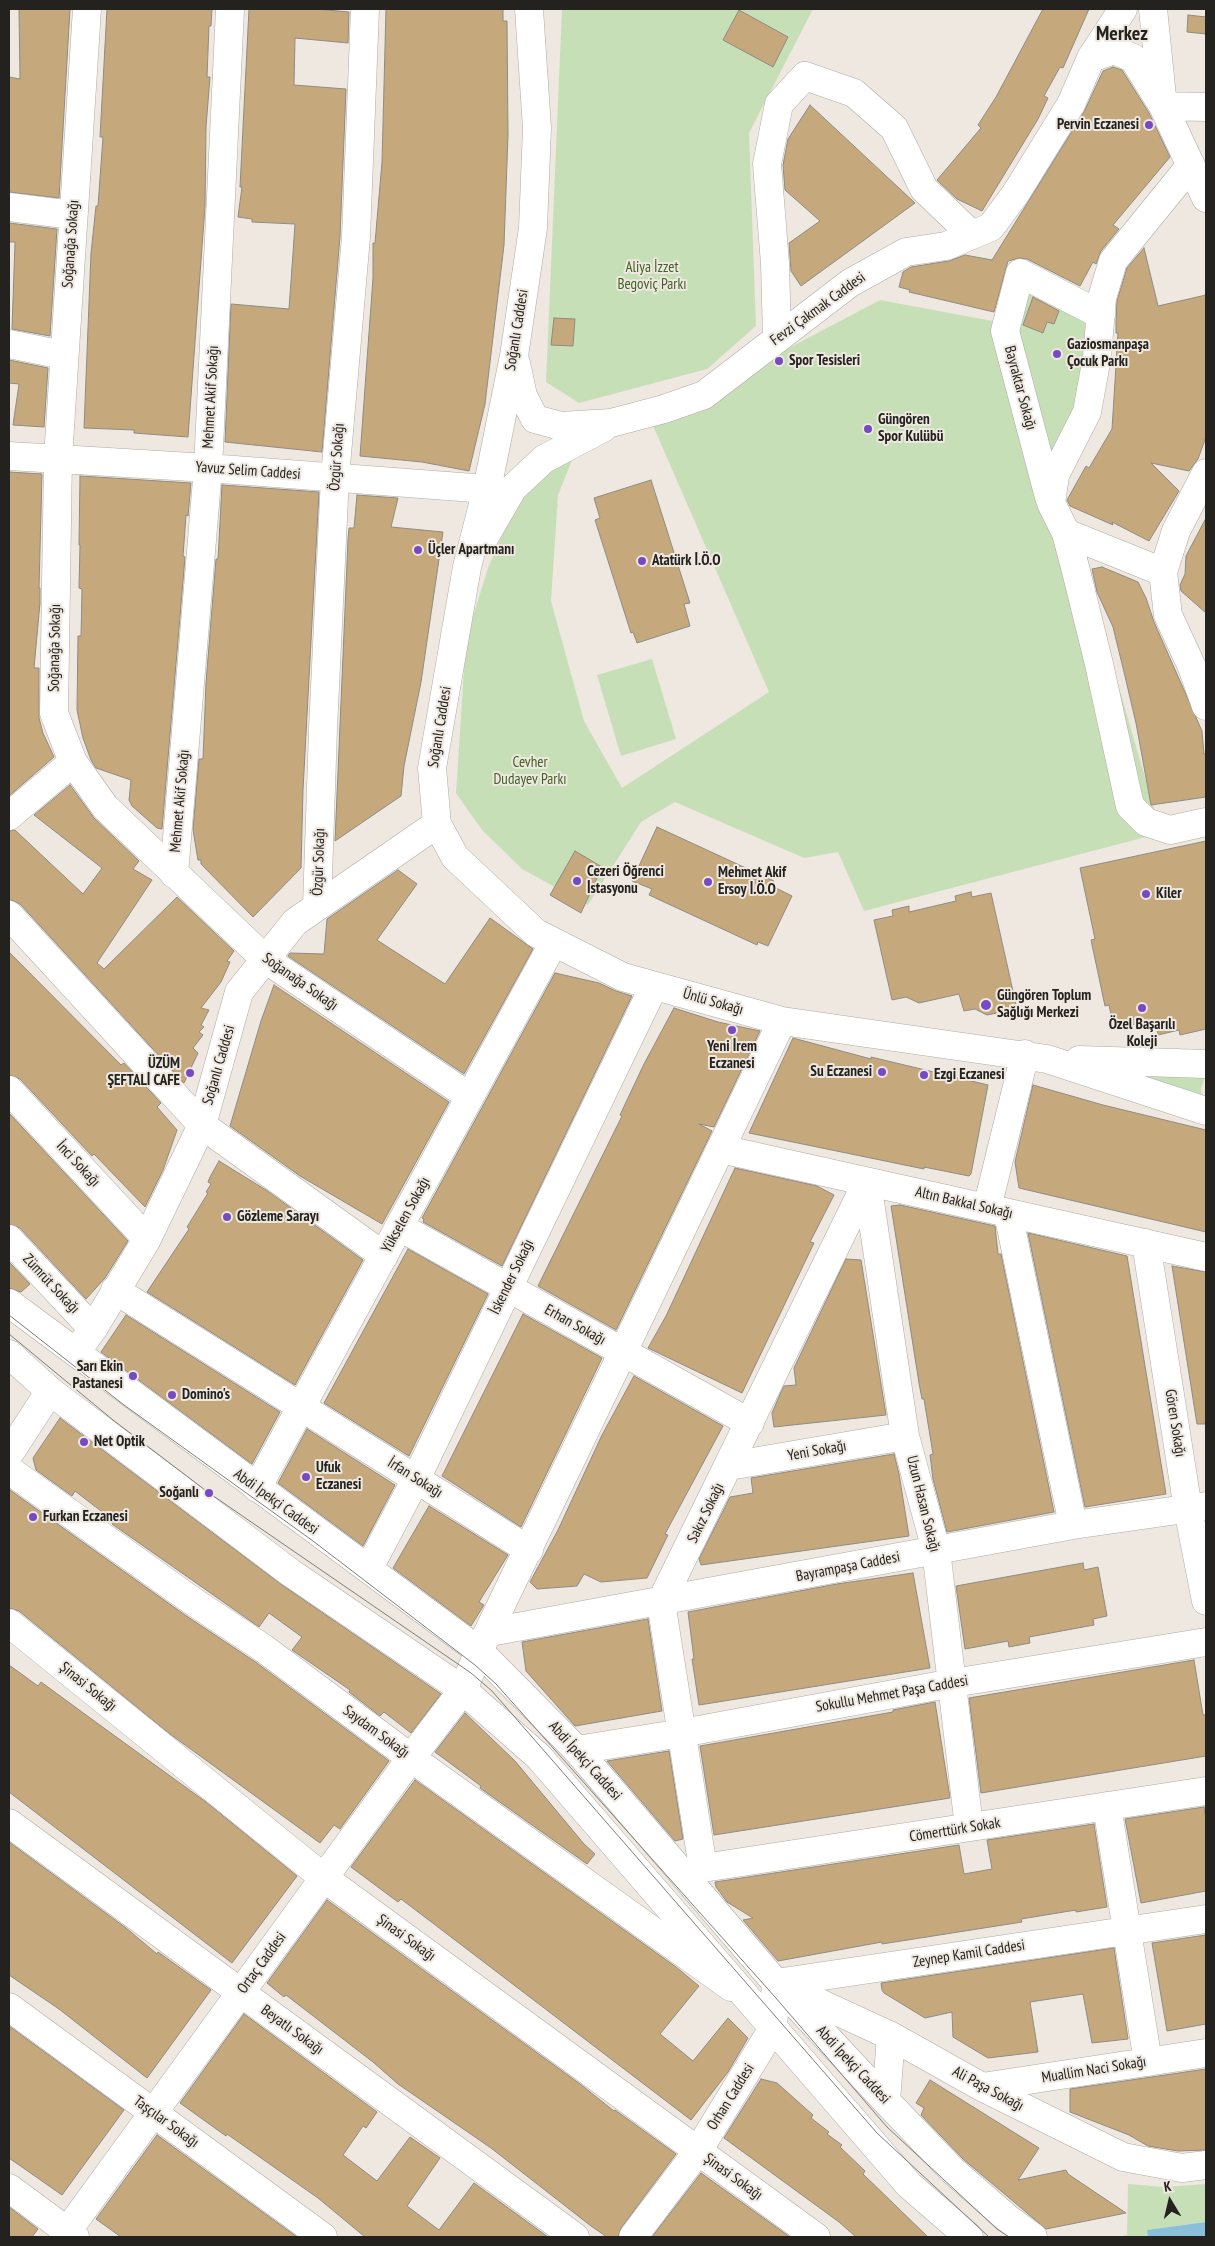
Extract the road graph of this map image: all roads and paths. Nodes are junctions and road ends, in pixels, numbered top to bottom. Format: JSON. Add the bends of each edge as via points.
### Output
{"nodes":[{"id":1,"x":87,"y":9,"type":"edge"},
{"id":2,"x":230,"y":9,"type":"edge"},
{"id":3,"x":365,"y":9,"type":"edge"},
{"id":4,"x":529,"y":9,"type":"edge"},
{"id":5,"x":1123,"y":9,"type":"edge"},
{"id":6,"x":1152,"y":9,"type":"edge"},
{"id":7,"x":1091,"y":58,"type":"junction"},
{"id":8,"x":1163,"y":106,"type":"junction"},
{"id":9,"x":1206,"y":107,"type":"edge"},
{"id":10,"x":1191,"y":165,"type":"junction"},
{"id":11,"x":1206,"y":198,"type":"edge"},
{"id":12,"x":9,"y":207,"type":"edge"},
{"id":13,"x":73,"y":215,"type":"junction"},
{"id":14,"x":972,"y":235,"type":"junction"},
{"id":15,"x":1101,"y":315,"type":"junction"},
{"id":16,"x":777,"y":339,"type":"junction"},
{"id":17,"x":9,"y":344,"type":"edge"},
{"id":18,"x":63,"y":355,"type":"junction"},
{"id":19,"x":514,"y":356,"type":"junction"},
{"id":20,"x":611,"y":423,"type":"junction"},
{"id":21,"x":9,"y":456,"type":"edge"},
{"id":22,"x":58,"y":458,"type":"junction"},
{"id":23,"x":208,"y":468,"type":"junction"},
{"id":24,"x":1206,"y":473,"type":"edge"},
{"id":25,"x":335,"y":477,"type":"junction"},
{"id":26,"x":487,"y":489,"type":"junction"},
{"id":27,"x":1051,"y":503,"type":"junction"},
{"id":28,"x":1066,"y":533,"type":"junction"},
{"id":29,"x":467,"y":567,"type":"junction"},
{"id":30,"x":1164,"y":572,"type":"junction"},
{"id":31,"x":1199,"y":659,"type":"edge"},
{"id":32,"x":1206,"y":706,"type":"edge"},
{"id":33,"x":73,"y":762,"type":"junction"},
{"id":34,"x":9,"y":816,"type":"edge"},
{"id":35,"x":1206,"y":822,"type":"edge"},
{"id":36,"x":437,"y":824,"type":"junction"},
{"id":37,"x":174,"y":874,"type":"junction"},
{"id":38,"x":317,"y":906,"type":"junction"},
{"id":39,"x":9,"y":915,"type":"edge"},
{"id":40,"x":554,"y":942,"type":"junction"},
{"id":41,"x":265,"y":959,"type":"junction"},
{"id":42,"x":654,"y":986,"type":"junction"},
{"id":43,"x":782,"y":1022,"type":"junction"},
{"id":44,"x":1036,"y":1057,"type":"junction"},
{"id":45,"x":1206,"y":1064,"type":"edge"},
{"id":46,"x":9,"y":1090,"type":"edge"},
{"id":47,"x":470,"y":1097,"type":"junction"},
{"id":48,"x":1206,"y":1111,"type":"edge"},
{"id":49,"x":202,"y":1125,"type":"junction"},
{"id":50,"x":721,"y":1149,"type":"junction"},
{"id":51,"x":868,"y":1182,"type":"junction"},
{"id":52,"x":998,"y":1210,"type":"junction"},
{"id":53,"x":400,"y":1227,"type":"junction"},
{"id":54,"x":9,"y":1239,"type":"edge"},
{"id":55,"x":147,"y":1239,"type":"junction"},
{"id":56,"x":1146,"y":1243,"type":"junction"},
{"id":57,"x":384,"y":1256,"type":"junction"},
{"id":58,"x":1206,"y":1257,"type":"edge"},
{"id":59,"x":508,"y":1288,"type":"junction"},
{"id":60,"x":115,"y":1290,"type":"junction"},
{"id":61,"x":9,"y":1303,"type":"edge"},
{"id":62,"x":92,"y":1329,"type":"junction"},
{"id":63,"x":76,"y":1352,"type":"junction"},
{"id":64,"x":624,"y":1352,"type":"junction"},
{"id":65,"x":9,"y":1354,"type":"edge"},
{"id":66,"x":50,"y":1391,"type":"junction"},
{"id":67,"x":302,"y":1407,"type":"junction"},
{"id":68,"x":750,"y":1423,"type":"junction"},
{"id":69,"x":905,"y":1436,"type":"junction"},
{"id":70,"x":9,"y":1454,"type":"edge"},
{"id":71,"x":729,"y":1466,"type":"junction"},
{"id":72,"x":9,"y":1470,"type":"edge"},
{"id":73,"x":416,"y":1479,"type":"junction"},
{"id":74,"x":257,"y":1488,"type":"junction"},
{"id":75,"x":1197,"y":1508,"type":"edge"},
{"id":76,"x":1073,"y":1525,"type":"junction"},
{"id":77,"x":529,"y":1550,"type":"junction"},
{"id":78,"x":936,"y":1550,"type":"junction"},
{"id":79,"x":369,"y":1568,"type":"junction"},
{"id":80,"x":1206,"y":1601,"type":"edge"},
{"id":81,"x":661,"y":1602,"type":"junction"},
{"id":82,"x":9,"y":1623,"type":"edge"},
{"id":83,"x":484,"y":1642,"type":"junction"},
{"id":84,"x":1206,"y":1642,"type":"edge"},
{"id":85,"x":953,"y":1683,"type":"junction"},
{"id":86,"x":463,"y":1690,"type":"junction"},
{"id":87,"x":682,"y":1733,"type":"junction"},
{"id":88,"x":577,"y":1750,"type":"junction"},
{"id":89,"x":411,"y":1758,"type":"junction"},
{"id":90,"x":1206,"y":1791,"type":"edge"},
{"id":91,"x":1108,"y":1806,"type":"junction"},
{"id":92,"x":9,"y":1823,"type":"edge"},
{"id":93,"x":969,"y":1827,"type":"junction"},
{"id":94,"x":324,"y":1878,"type":"junction"},
{"id":95,"x":1206,"y":1919,"type":"edge"},
{"id":96,"x":1128,"y":1930,"type":"junction"},
{"id":97,"x":776,"y":1983,"type":"junction"},
{"id":98,"x":240,"y":1992,"type":"junction"},
{"id":99,"x":743,"y":1995,"type":"junction"},
{"id":100,"x":9,"y":2007,"type":"edge"},
{"id":101,"x":773,"y":2028,"type":"junction"},
{"id":102,"x":891,"y":2036,"type":"junction"},
{"id":103,"x":1206,"y":2053,"type":"edge"},
{"id":104,"x":1148,"y":2062,"type":"junction"},
{"id":105,"x":982,"y":2087,"type":"junction"},
{"id":106,"x":886,"y":2101,"type":"junction"},
{"id":107,"x":153,"y":2113,"type":"junction"},
{"id":108,"x":698,"y":2151,"type":"junction"},
{"id":109,"x":1206,"y":2165,"type":"edge"},
{"id":110,"x":9,"y":2188,"type":"edge"},
{"id":111,"x":69,"y":2235,"type":"edge"},
{"id":112,"x":323,"y":2237,"type":"edge"},
{"id":113,"x":575,"y":2237,"type":"edge"},
{"id":114,"x":633,"y":2237,"type":"edge"},
{"id":115,"x":816,"y":2237,"type":"edge"},
{"id":116,"x":969,"y":2237,"type":"edge"},
{"id":117,"x":1033,"y":2237,"type":"edge"}],
"edges":[{"from":1,"to":13,"type":"street","name":"Soğanağa Sokağı"},
{"from":2,"to":23,"type":"street","name":"Mehmet Akif Sokağı"},
{"from":3,"to":25,"type":"street","name":"Özgür Sokağı","via":[[356,236]]},
{"from":4,"to":19,"type":"street","name":"Soğanlı Caddesi","via":[[536,128],[533,228]]},
{"from":5,"to":7,"type":"street","name":"Fevzi Çakmak Caddesi"},
{"from":6,"to":8,"type":"street"},
{"from":7,"to":8,"type":"street","via":[[1114,50],[1133,58]]},
{"from":7,"to":14,"type":"street","name":"Fevzi Çakmak Caddesi","via":[[1071,104],[1016,193],[991,228]]},
{"from":8,"to":9,"type":"street"},
{"from":8,"to":10,"type":"street"},
{"from":10,"to":11,"type":"street"},
{"from":10,"to":15,"type":"street","via":[[1113,261],[1102,298]]},
{"from":12,"to":13,"type":"street"},
{"from":13,"to":18,"type":"street","name":"Soğanağa Sokağı"},
{"from":14,"to":16,"type":"street","name":"Fevzi Çakmak Caddesi","via":[[946,246],[906,252],[850,283]]},
{"from":14,"to":16,"type":"street","via":[[924,189],[894,128],[854,93],[805,76],[779,104],[767,164]]},
{"from":15,"to":27,"type":"street","via":[[1087,412],[1055,475]]},
{"from":15,"to":27,"type":"street","name":"Bayraktar Sokağı","via":[[1020,273],[1005,332]]},
{"from":16,"to":20,"type":"street","name":"Fevzi Çakmak Caddesi","via":[[704,395]]},
{"from":17,"to":18,"type":"street"},
{"from":18,"to":22,"type":"street","name":"Soğanağa Sokağı"},
{"from":19,"to":20,"type":"street","via":[[523,396],[535,419],[561,426]]},
{"from":19,"to":26,"type":"street","name":"Soğanlı Caddesi"},
{"from":20,"to":29,"type":"street","via":[[544,459],[513,488]]},
{"from":21,"to":22,"type":"street","name":"Yavuz Selim Caddesi"},
{"from":22,"to":23,"type":"street","name":"Yavuz Selim Caddesi"},
{"from":22,"to":33,"type":"street","name":"Soğanağa Sokağı","via":[[54,713]]},
{"from":23,"to":25,"type":"street","name":"Yavuz Selim Caddesi"},
{"from":23,"to":37,"type":"street","name":"Mehmet Akif Sokağı"},
{"from":24,"to":30,"type":"street","via":[[1176,531]]},
{"from":25,"to":26,"type":"street","name":"Yavuz Selim Caddesi"},
{"from":25,"to":38,"type":"street","name":"Özgür Sokağı"},
{"from":26,"to":29,"type":"street","name":"Soğanlı Caddesi"},
{"from":27,"to":28,"type":"street"},
{"from":28,"to":30,"type":"street"},
{"from":28,"to":35,"type":"street","via":[[1130,806],[1146,822],[1170,830]]},
{"from":29,"to":36,"type":"street","name":"Soğanlı Caddesi","via":[[432,768]]},
{"from":30,"to":31,"type":"street","via":[[1168,615]]},
{"from":31,"to":32,"type":"street"},
{"from":33,"to":34,"type":"street"},
{"from":33,"to":37,"type":"street","name":"Soğanağa Sokağı","via":[[105,807]]},
{"from":36,"to":38,"type":"street","name":"Soğanlı Caddesi"},
{"from":36,"to":40,"type":"street","name":"Ünlü Sokağı","via":[[454,857],[536,933]]},
{"from":37,"to":41,"type":"street","name":"Soğanağa Sokağı"},
{"from":38,"to":41,"type":"street","name":"Soğanlı Caddesi","via":[[294,922]]},
{"from":39,"to":49,"type":"street"},
{"from":40,"to":42,"type":"street","name":"Ünlü Sokağı","via":[[623,977]]},
{"from":40,"to":47,"type":"street","name":"Yükselen Sokağı"},
{"from":41,"to":47,"type":"street","name":"Soğanağa Sokağı"},
{"from":41,"to":49,"type":"street","name":"Soğanlı Caddesi","via":[[239,992]]},
{"from":42,"to":43,"type":"street","name":"Ünlü Sokağı"},
{"from":42,"to":59,"type":"street","name":"İskender Sokağı"},
{"from":43,"to":44,"type":"street","name":"Ünlü Sokağı"},
{"from":43,"to":50,"type":"street","name":"Ortaç Caddesi"},
{"from":44,"to":45,"type":"street"},
{"from":44,"to":48,"type":"street"},
{"from":44,"to":52,"type":"street"},
{"from":46,"to":55,"type":"street","name":"İnci Sokağı"},
{"from":47,"to":53,"type":"street","name":"Yükselen Sokağı"},
{"from":49,"to":55,"type":"street","name":"Soğanlı Caddesi"},
{"from":49,"to":57,"type":"street"},
{"from":50,"to":51,"type":"street","name":"Altın Bakkal Sokağı"},
{"from":50,"to":64,"type":"street","name":"Ortaç Caddesi"},
{"from":51,"to":52,"type":"street","name":"Altın Bakkal Sokağı"},
{"from":51,"to":68,"type":"street","name":"Sakız Sokağı"},
{"from":51,"to":69,"type":"street","name":"Uzun Hasan Sokağı"},
{"from":52,"to":56,"type":"street","name":"Altın Bakkal Sokağı"},
{"from":52,"to":76,"type":"street"},
{"from":53,"to":57,"type":"street","name":"Yükselen Sokağı"},
{"from":53,"to":59,"type":"street","name":"Erhan Sokağı"},
{"from":54,"to":62,"type":"street","name":"Zümrüt Sokağı"},
{"from":55,"to":60,"type":"street","name":"Soğanlı Caddesi"},
{"from":56,"to":58,"type":"street","name":"Altın Bakkal Sokağı"},
{"from":56,"to":75,"type":"street","name":"Gören Sokağı"},
{"from":57,"to":67,"type":"street","name":"Yükselen Sokağı"},
{"from":59,"to":64,"type":"street","name":"Erhan Sokağı"},
{"from":59,"to":73,"type":"street","name":"İskender Sokağı"},
{"from":60,"to":62,"type":"street","name":"Soğanlı Caddesi"},
{"from":60,"to":67,"type":"street","name":"İrfan Sokağı"},
{"from":61,"to":63,"type":"street","name":"Abdi İpekçi Caddesi"},
{"from":62,"to":63,"type":"street","name":"Soğanlı Caddesi"},
{"from":63,"to":74,"type":"street","name":"Abdi İpekçi Caddesi"},
{"from":64,"to":68,"type":"street","name":"Erhan Sokağı"},
{"from":64,"to":77,"type":"street","name":"Ortaç Caddesi"},
{"from":65,"to":66,"type":"street","name":"Abdi İpekçi Caddesi"},
{"from":66,"to":70,"type":"street"},
{"from":66,"to":86,"type":"street","name":"Abdi İpekçi Caddesi","via":[[290,1573]]},
{"from":67,"to":73,"type":"street","name":"İrfan Sokağı"},
{"from":67,"to":74,"type":"street","name":"Yükselen Sokağı"},
{"from":68,"to":71,"type":"street","name":"Sakız Sokağı"},
{"from":69,"to":71,"type":"street","name":"Yeni Sokağı"},
{"from":69,"to":78,"type":"street","name":"Uzun Hasan Sokağı"},
{"from":71,"to":81,"type":"street","name":"Sakız Sokağı"},
{"from":72,"to":89,"type":"street","name":"Saydam Sokağı","via":[[263,1648]]},
{"from":73,"to":77,"type":"street","name":"İrfan Sokağı"},
{"from":73,"to":79,"type":"street","name":"İskender Sokağı"},
{"from":74,"to":79,"type":"street","name":"Abdi İpekçi Caddesi"},
{"from":75,"to":76,"type":"street","name":"Bayrampaşa Caddesi"},
{"from":75,"to":80,"type":"street","name":"Gören Sokağı"},
{"from":76,"to":78,"type":"street","name":"Bayrampaşa Caddesi"},
{"from":77,"to":83,"type":"street","name":"Ortaç Caddesi"},
{"from":78,"to":81,"type":"street","name":"Bayrampaşa Caddesi"},
{"from":78,"to":85,"type":"street","name":"Uzun Hasan Sokağı"},
{"from":79,"to":83,"type":"street","name":"Abdi İpekçi Caddesi"},
{"from":81,"to":83,"type":"street","name":"Bayrampaşa Caddesi"},
{"from":81,"to":87,"type":"street"},
{"from":82,"to":94,"type":"street","name":"Şinasi Sokağı"},
{"from":83,"to":86,"type":"street","name":"Ortaç Caddesi"},
{"from":83,"to":88,"type":"street","name":"Abdi İpekçi Caddesi"},
{"from":84,"to":85,"type":"street","name":"Sokullu Mehmet Paşa Caddesi"},
{"from":85,"to":87,"type":"street","name":"Sokullu Mehmet Paşa Caddesi"},
{"from":85,"to":93,"type":"street","name":"Uzun Hasan Sokağı"},
{"from":86,"to":89,"type":"street","name":"Ortaç Caddesi"},
{"from":86,"to":99,"type":"street","name":"Abdi İpekçi Caddesi","via":[[539,1757]]},
{"from":87,"to":88,"type":"street","name":"Sokullu Mehmet Paşa Caddesi"},
{"from":87,"to":93,"type":"street","name":"Cömerttürk Sokak","via":[[703,1868]]},
{"from":88,"to":97,"type":"street","name":"Abdi İpekçi Caddesi"},
{"from":89,"to":94,"type":"street","name":"Ortaç Caddesi"},
{"from":89,"to":99,"type":"street","name":"Saydam Sokağı"},
{"from":90,"to":91,"type":"street","name":"Cömerttürk Sokak"},
{"from":91,"to":93,"type":"street","name":"Cömerttürk Sokak"},
{"from":91,"to":96,"type":"street"},
{"from":92,"to":98,"type":"street","name":"Beyatlı Sokağı"},
{"from":94,"to":98,"type":"street","name":"Ortaç Caddesi"},
{"from":94,"to":108,"type":"street","name":"Şinasi Sokağı"},
{"from":95,"to":96,"type":"street","name":"Zeynep Kamil Caddesi"},
{"from":96,"to":97,"type":"street","name":"Zeynep Kamil Caddesi"},
{"from":96,"to":104,"type":"street"},
{"from":97,"to":101,"type":"street"},
{"from":97,"to":102,"type":"street","name":"Ali Paşa Sokağı"},
{"from":97,"to":106,"type":"street","name":"Abdi İpekçi Caddesi"},
{"from":98,"to":107,"type":"street","name":"Ortaç Caddesi"},
{"from":98,"to":113,"type":"street","name":"Beyatlı Sokağı"},
{"from":99,"to":101,"type":"street","name":"Abdi İpekçi Caddesi"},
{"from":100,"to":107,"type":"street","name":"Taşçılar Sokağı"},
{"from":101,"to":108,"type":"street","name":"Orhan Caddesi"},
{"from":101,"to":116,"type":"street","name":"Abdi İpekçi Caddesi","via":[[909,2185]]},
{"from":102,"to":105,"type":"street","name":"Ali Paşa Sokağı"},
{"from":102,"to":106,"type":"street"},
{"from":103,"to":104,"type":"street","name":"Muallim Naci Sokağı"},
{"from":104,"to":105,"type":"street","name":"Muallim Naci Sokağı"},
{"from":105,"to":109,"type":"street","name":"Ali Paşa Sokağı","via":[[1123,2157],[1182,2168]]},
{"from":106,"to":117,"type":"street","name":"Abdi İpekçi Caddesi","via":[[952,2170]]},
{"from":107,"to":111,"type":"street","name":"Ortaç Caddesi"},
{"from":107,"to":112,"type":"street","name":"Taşçılar Sokağı"},
{"from":108,"to":114,"type":"street","name":"Orhan Caddesi"},
{"from":108,"to":115,"type":"street","name":"Şinasi Sokağı"},
{"from":110,"to":111,"type":"street"}]}
